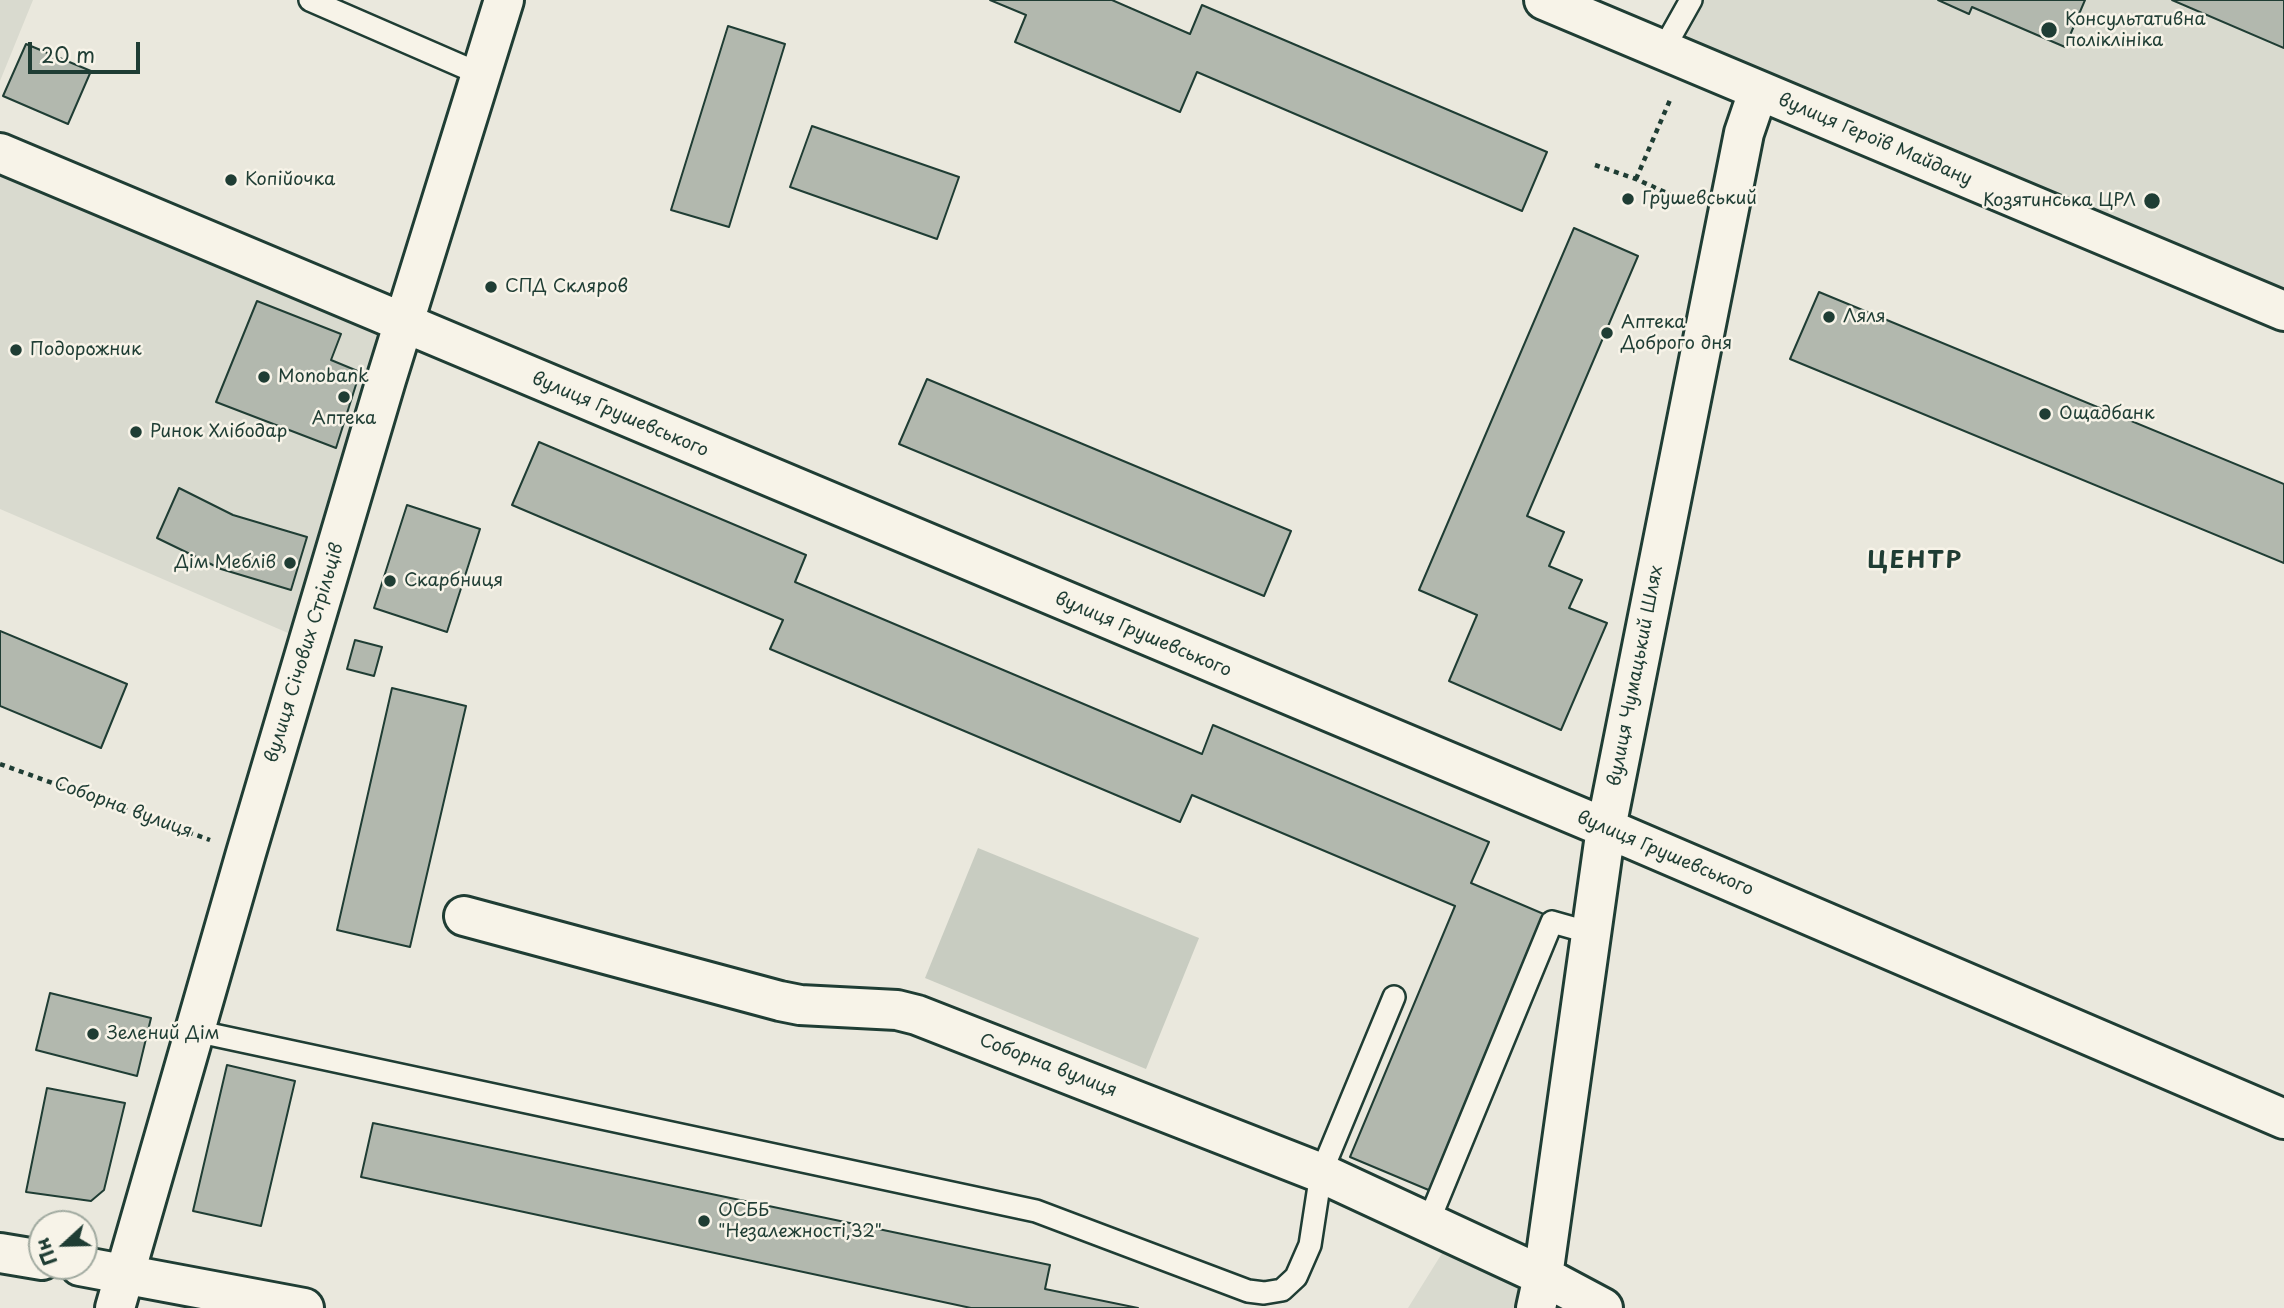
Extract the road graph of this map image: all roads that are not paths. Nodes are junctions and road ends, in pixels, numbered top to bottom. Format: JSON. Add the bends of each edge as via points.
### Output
{"nodes":[{"id":1,"x":310,"y":0,"type":"edge"},
{"id":2,"x":504,"y":0,"type":"edge"},
{"id":3,"x":1544,"y":0,"type":"edge"},
{"id":4,"x":1691,"y":0,"type":"edge"},
{"id":5,"x":1663,"y":50,"type":"junction"},
{"id":6,"x":480,"y":74,"type":"junction"},
{"id":7,"x":1758,"y":92,"type":"junction"},
{"id":8,"x":0,"y":153,"type":"edge"},
{"id":9,"x":2284,"y":311,"type":"edge"},
{"id":10,"x":403,"y":324,"type":"junction"},
{"id":11,"x":1606,"y":828,"type":"junction"},
{"id":12,"x":464,"y":916,"type":"dead end"},
{"id":13,"x":1591,"y":933,"type":"junction"},
{"id":14,"x":1394,"y":997,"type":"dead end"},
{"id":15,"x":195,"y":1031,"type":"junction"},
{"id":16,"x":2284,"y":1119,"type":"edge"},
{"id":17,"x":1321,"y":1173,"type":"junction"},
{"id":18,"x":1428,"y":1223,"type":"junction"},
{"id":19,"x":0,"y":1253,"type":"edge"},
{"id":20,"x":28,"y":1258,"type":"edge"},
{"id":21,"x":98,"y":1277,"type":"edge"},
{"id":22,"x":120,"y":1291,"type":"edge"},
{"id":23,"x":1540,"y":1292,"type":"edge"},
{"id":24,"x":304,"y":1308,"type":"edge"},
{"id":25,"x":1603,"y":1308,"type":"edge"}],
"edges":[{"from":1,"to":6,"type":"lane"},
{"from":2,"to":6,"type":"street","name":"вулиця Січових Стрільців"},
{"from":3,"to":5,"type":"street","name":"вулиця Героїв Майдану"},
{"from":4,"to":5,"type":"lane"},
{"from":5,"to":7,"type":"street","name":"вулиця Героїв Майдану"},
{"from":6,"to":10,"type":"street","name":"вулиця Січових Стрільців"},
{"from":7,"to":9,"type":"street","name":"вулиця Героїв Майдану"},
{"from":7,"to":11,"type":"street","name":"вулиця Чумацький Шлях","via":[[1744,133]]},
{"from":8,"to":10,"type":"street","name":"вулиця Грушевського"},
{"from":10,"to":11,"type":"street","name":"вулиця Грушевського"},
{"from":10,"to":15,"type":"street","name":"вулиця Січових Стрільців"},
{"from":11,"to":13,"type":"street","name":"вулиця Чумацький Шлях"},
{"from":11,"to":16,"type":"street","name":"вулиця Грушевського"},
{"from":12,"to":17,"type":"street","name":"Соборна вулиця","via":[[780,1001],[918,1015]]},
{"from":13,"to":18,"type":"lane","via":[[1552,922]]},
{"from":13,"to":23,"type":"lane"},
{"from":14,"to":17,"type":"lane"},
{"from":15,"to":17,"type":"lane","via":[[1036,1210],[1248,1291],[1282,1290],[1296,1277],[1310,1245]]},
{"from":15,"to":22,"type":"street","name":"вулиця Січових Стрільців"},
{"from":17,"to":18,"type":"street","name":"Соборна вулиця"},
{"from":18,"to":23,"type":"lane"},
{"from":19,"to":20,"type":"street"},
{"from":21,"to":22,"type":"street"},
{"from":22,"to":24,"type":"street"},
{"from":23,"to":25,"type":"street"}]}
